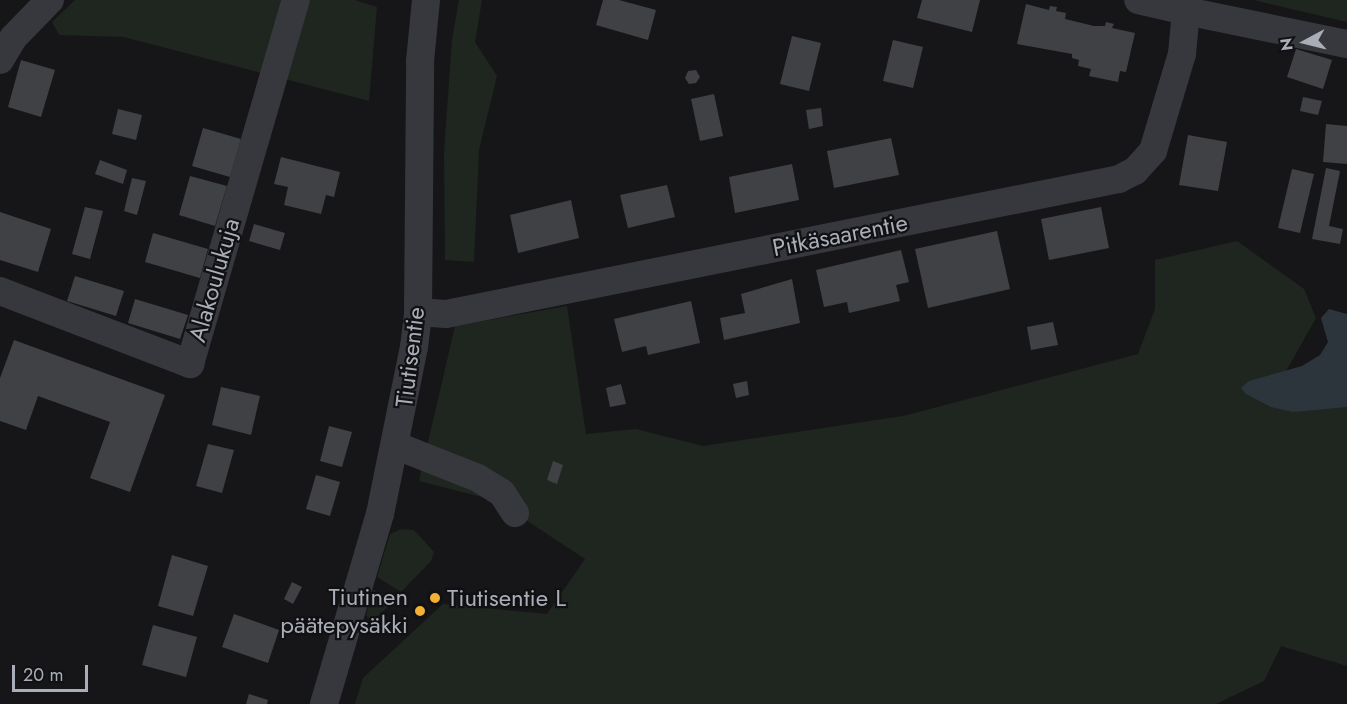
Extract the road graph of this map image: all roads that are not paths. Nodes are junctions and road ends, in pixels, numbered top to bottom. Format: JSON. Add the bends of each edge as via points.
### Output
{"nodes":[{"id":1,"x":50,"y":0,"type":"edge"},
{"id":2,"x":296,"y":0,"type":"edge"},
{"id":3,"x":426,"y":0,"type":"edge"},
{"id":4,"x":1138,"y":0,"type":"edge"},
{"id":5,"x":1186,"y":11,"type":"junction"},
{"id":6,"x":1347,"y":44,"type":"edge"},
{"id":7,"x":0,"y":60,"type":"edge"},
{"id":8,"x":0,"y":291,"type":"edge"},
{"id":9,"x":418,"y":312,"type":"junction"},
{"id":10,"x":397,"y":446,"type":"junction"},
{"id":11,"x":515,"y":513,"type":"dead end"},
{"id":12,"x":324,"y":704,"type":"edge"}],
"edges":[{"from":1,"to":7,"type":"street","via":[[13,38]]},
{"from":2,"to":8,"type":"street","name":"Alakoulukuja","via":[[190,364]]},
{"from":3,"to":9,"type":"street","name":"Tiutisentie","via":[[420,61]]},
{"from":4,"to":5,"type":"street"},
{"from":5,"to":6,"type":"street"},
{"from":5,"to":9,"type":"street","name":"Pitkäsaarentie","via":[[1182,54],[1153,151],[1136,171],[1119,179],[446,314]]},
{"from":9,"to":10,"type":"street","name":"Tiutisentie"},
{"from":10,"to":11,"type":"street","via":[[478,478],[502,493]]},
{"from":10,"to":12,"type":"street","name":"Tiutisentie"}]}
